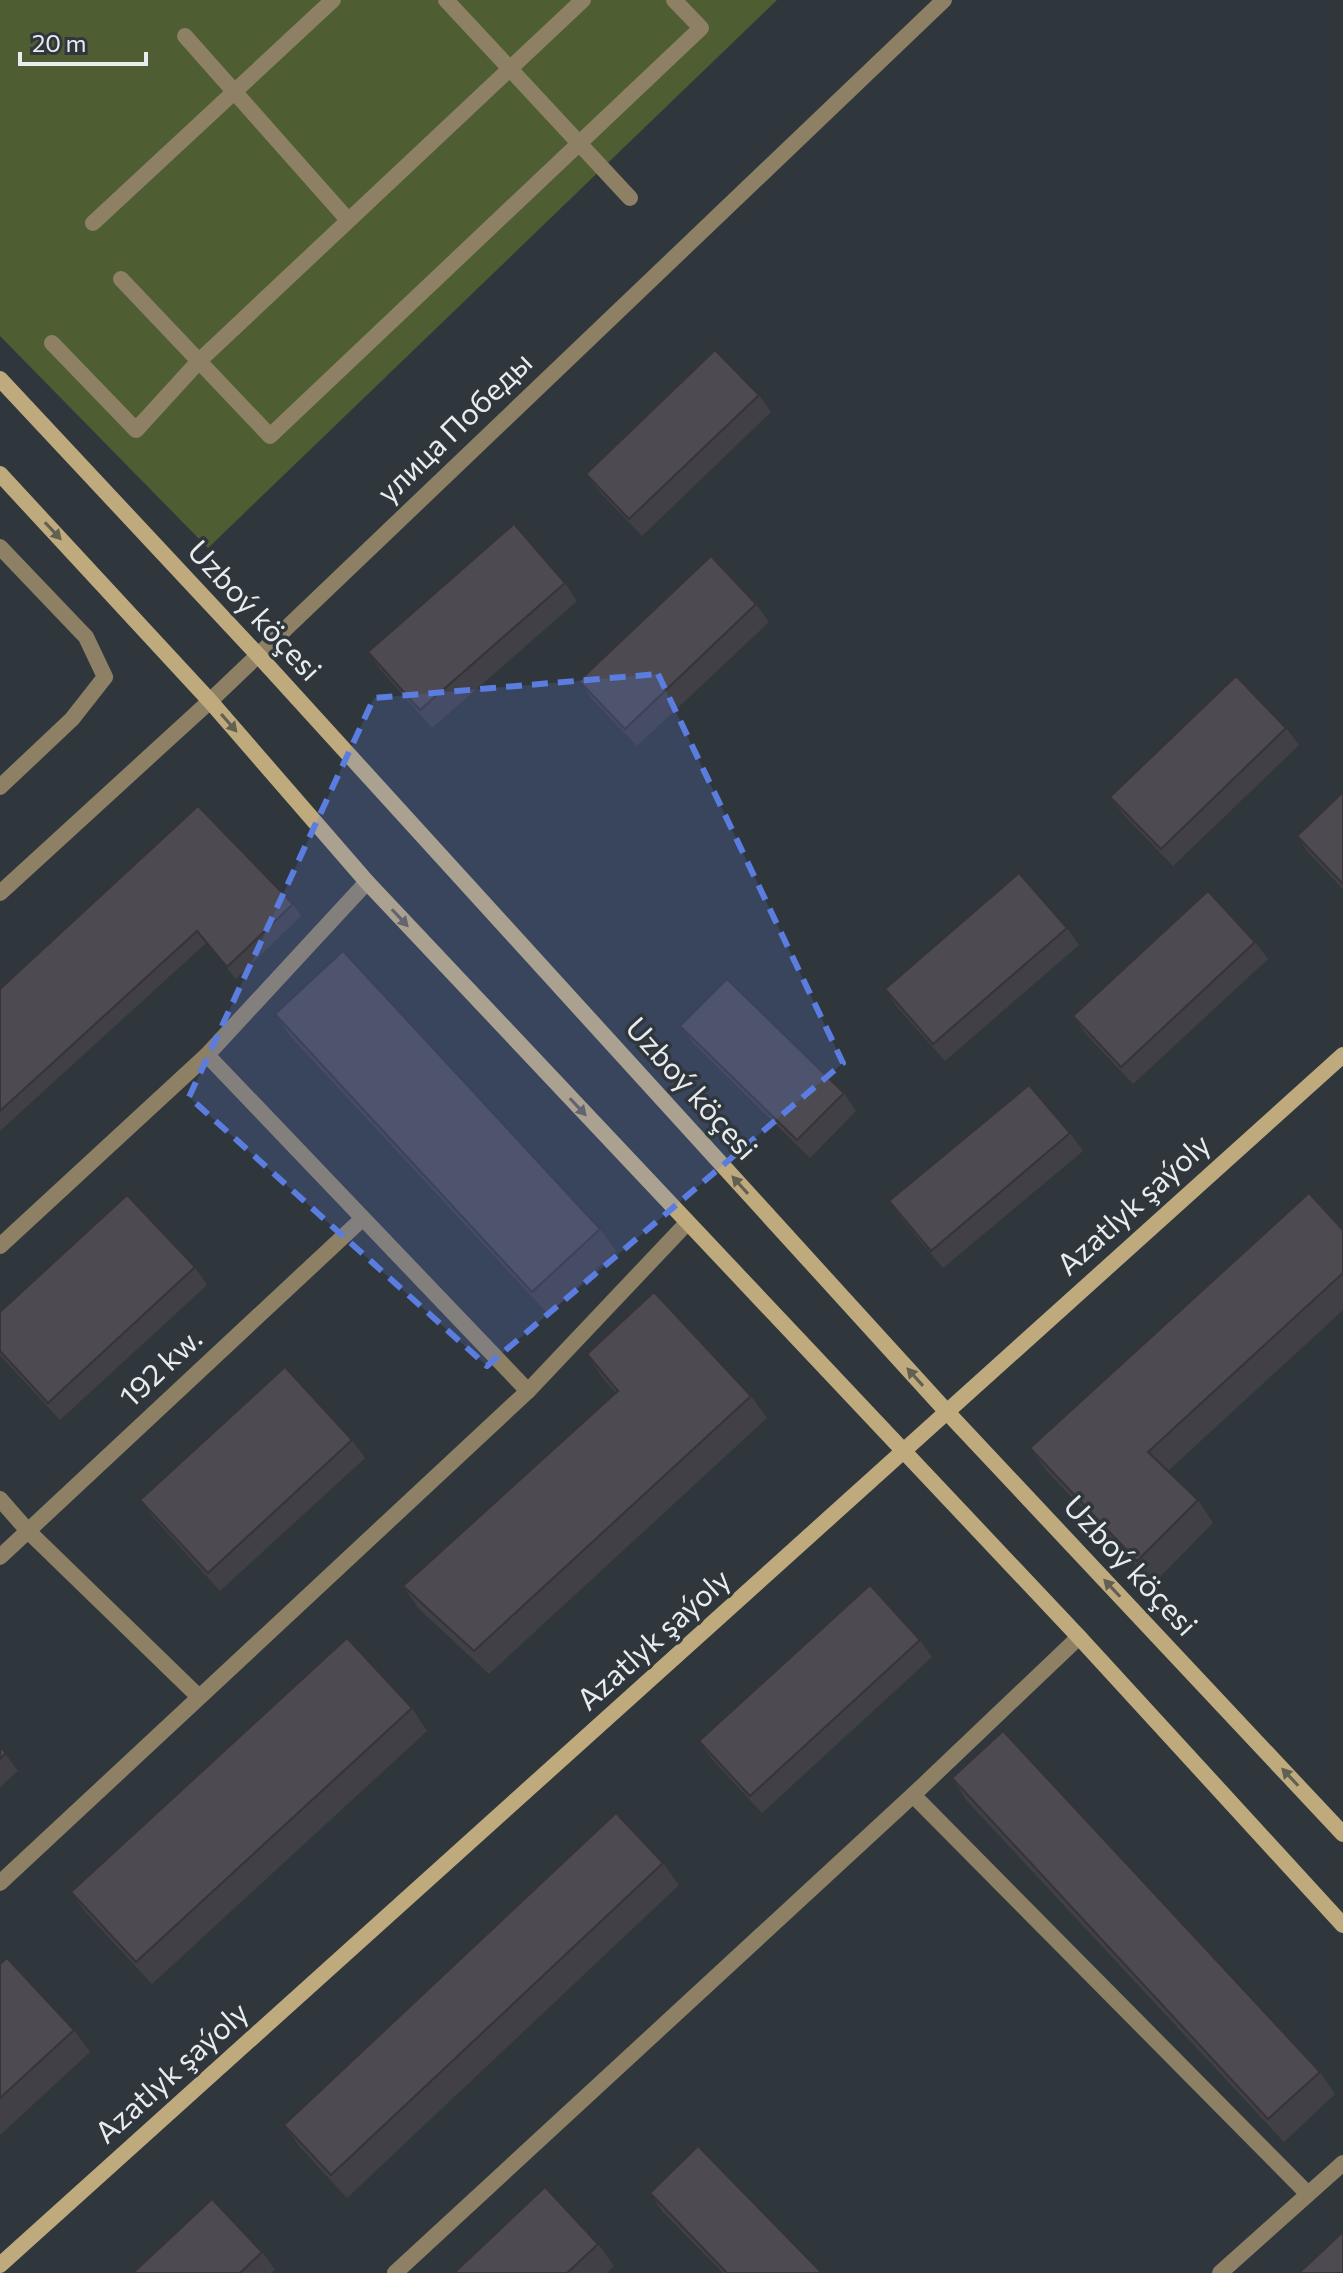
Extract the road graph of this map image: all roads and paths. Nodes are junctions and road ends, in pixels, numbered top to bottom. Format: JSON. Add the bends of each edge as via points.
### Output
{"nodes":[{"id":1,"x":333,"y":0,"type":"edge"},
{"id":2,"x":446,"y":0,"type":"edge"},
{"id":3,"x":583,"y":0,"type":"edge"},
{"id":4,"x":674,"y":0,"type":"edge"},
{"id":5,"x":944,"y":0,"type":"edge"},
{"id":6,"x":185,"y":36,"type":"dead end"},
{"id":7,"x":510,"y":69,"type":"junction"},
{"id":8,"x":235,"y":92,"type":"junction"},
{"id":9,"x":579,"y":143,"type":"junction"},
{"id":10,"x":630,"y":198,"type":"dead end"},
{"id":11,"x":348,"y":220,"type":"junction"},
{"id":12,"x":93,"y":223,"type":"dead end"},
{"id":13,"x":121,"y":279,"type":"dead end"},
{"id":14,"x":52,"y":343,"type":"dead end"},
{"id":15,"x":199,"y":361,"type":"junction"},
{"id":16,"x":0,"y":379,"type":"edge"},
{"id":17,"x":0,"y":474,"type":"edge"},
{"id":18,"x":0,"y":547,"type":"edge"},
{"id":19,"x":258,"y":655,"type":"junction"},
{"id":20,"x":210,"y":701,"type":"junction"},
{"id":21,"x":0,"y":787,"type":"edge"},
{"id":22,"x":367,"y":882,"type":"junction"},
{"id":23,"x":0,"y":893,"type":"edge"},
{"id":24,"x":207,"y":1055,"type":"junction"},
{"id":25,"x":1343,"y":1055,"type":"edge"},
{"id":26,"x":361,"y":1220,"type":"junction"},
{"id":27,"x":687,"y":1223,"type":"junction"},
{"id":28,"x":0,"y":1246,"type":"edge"},
{"id":29,"x":528,"y":1391,"type":"junction"},
{"id":30,"x":947,"y":1412,"type":"junction"},
{"id":31,"x":905,"y":1452,"type":"junction"},
{"id":32,"x":0,"y":1499,"type":"edge"},
{"id":33,"x":28,"y":1531,"type":"junction"},
{"id":34,"x":0,"y":1557,"type":"edge"},
{"id":35,"x":1079,"y":1637,"type":"junction"},
{"id":36,"x":199,"y":1697,"type":"junction"},
{"id":37,"x":913,"y":1795,"type":"junction"},
{"id":38,"x":1343,"y":1834,"type":"edge"},
{"id":39,"x":0,"y":1883,"type":"edge"},
{"id":40,"x":1343,"y":1925,"type":"edge"},
{"id":41,"x":1343,"y":2163,"type":"edge"},
{"id":42,"x":1308,"y":2194,"type":"junction"},
{"id":43,"x":0,"y":2265,"type":"edge"},
{"id":44,"x":395,"y":2273,"type":"edge"},
{"id":45,"x":1220,"y":2273,"type":"edge"}],
"edges":[{"from":1,"to":8,"type":"street"},
{"from":2,"to":7,"type":"street"},
{"from":3,"to":7,"type":"street"},
{"from":4,"to":9,"type":"street","via":[[701,28]]},
{"from":5,"to":19,"type":"street","name":"улица Победы"},
{"from":6,"to":8,"type":"street"},
{"from":7,"to":9,"type":"street"},
{"from":7,"to":11,"type":"street"},
{"from":8,"to":11,"type":"street"},
{"from":8,"to":12,"type":"street"},
{"from":9,"to":10,"type":"street"},
{"from":9,"to":15,"type":"street","via":[[270,436]]},
{"from":11,"to":15,"type":"street"},
{"from":13,"to":15,"type":"street"},
{"from":14,"to":15,"type":"street","via":[[136,430]]},
{"from":16,"to":19,"type":"street","name":"Uzboý köçesi"},
{"from":17,"to":20,"type":"street","one_way":true},
{"from":18,"to":21,"type":"street","via":[[86,637],[105,677],[72,719]]},
{"from":19,"to":20,"type":"street","name":"улица Победы"},
{"from":30,"to":19,"type":"street","name":"Uzboý köçesi","one_way":true},
{"from":20,"to":22,"type":"street","one_way":true},
{"from":20,"to":23,"type":"street","name":"улица Победы"},
{"from":22,"to":24,"type":"street"},
{"from":22,"to":27,"type":"street","one_way":true},
{"from":24,"to":26,"type":"street"},
{"from":24,"to":28,"type":"street"},
{"from":25,"to":30,"type":"street","name":"Azatlyk şaýoly"},
{"from":26,"to":29,"type":"street"},
{"from":26,"to":33,"type":"street","name":"192 kw."},
{"from":27,"to":29,"type":"street"},
{"from":27,"to":31,"type":"street"},
{"from":29,"to":36,"type":"street"},
{"from":30,"to":31,"type":"street","name":"Azatlyk şaýoly"},
{"from":38,"to":30,"type":"street","name":"Uzboý köçesi","one_way":true},
{"from":31,"to":35,"type":"street"},
{"from":31,"to":43,"type":"street","name":"Azatlyk şaýoly"},
{"from":32,"to":33,"type":"street"},
{"from":33,"to":34,"type":"street","name":"192 kw."},
{"from":33,"to":36,"type":"street"},
{"from":35,"to":37,"type":"street"},
{"from":35,"to":40,"type":"street"},
{"from":36,"to":39,"type":"street"},
{"from":37,"to":42,"type":"street"},
{"from":37,"to":44,"type":"street"},
{"from":41,"to":42,"type":"street"},
{"from":42,"to":45,"type":"street"}]}
